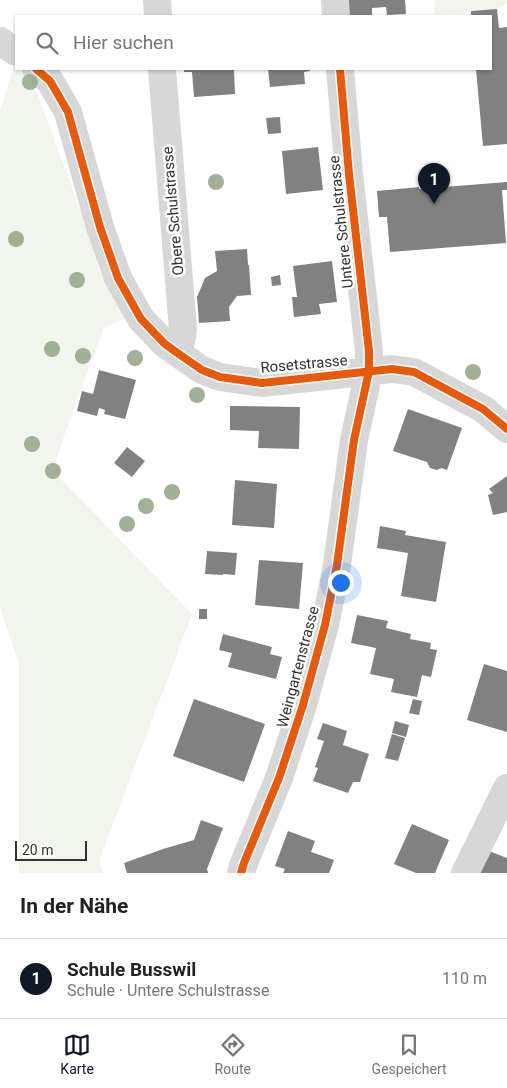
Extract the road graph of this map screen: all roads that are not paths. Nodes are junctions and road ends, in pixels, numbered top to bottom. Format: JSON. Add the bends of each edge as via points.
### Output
{"nodes":[{"id":1,"x":157,"y":0,"type":"edge"},
{"id":2,"x":335,"y":0,"type":"edge"},
{"id":3,"x":158,"y":15,"type":"edge"},
{"id":4,"x":336,"y":15,"type":"edge"},
{"id":5,"x":0,"y":41,"type":"edge"},
{"id":6,"x":15,"y":51,"type":"edge"},
{"id":7,"x":37,"y":70,"type":"edge"},
{"id":8,"x":162,"y":70,"type":"edge"},
{"id":9,"x":340,"y":70,"type":"edge"},
{"id":10,"x":176,"y":352,"type":"junction"},
{"id":11,"x":369,"y":371,"type":"junction"},
{"id":12,"x":507,"y":428,"type":"edge"},
{"id":13,"x":507,"y":788,"type":"edge"},
{"id":14,"x":241,"y":873,"type":"edge"},
{"id":15,"x":465,"y":873,"type":"edge"}],
"edges":[{"from":1,"to":3,"type":"street"},
{"from":2,"to":4,"type":"street"},
{"from":5,"to":6,"type":"street"},
{"from":7,"to":10,"type":"street","name":"Rosetstrasse","via":[[50,81],[68,112],[100,227],[118,278],[141,319]]},
{"from":8,"to":10,"type":"street","name":"Obere Schulstrasse","via":[[183,330]]},
{"from":9,"to":11,"type":"street","name":"Untere Schulstrasse"},
{"from":10,"to":11,"type":"street","name":"Rosetstrasse","via":[[202,370],[220,377],[262,383]]},
{"from":11,"to":12,"type":"street","name":"Rosetstrasse","via":[[392,368],[414,372],[483,409]]},
{"from":11,"to":14,"type":"street","name":"Weingartenstrasse","via":[[354,440],[337,566],[325,625],[279,778]]},
{"from":13,"to":15,"type":"street"}]}
